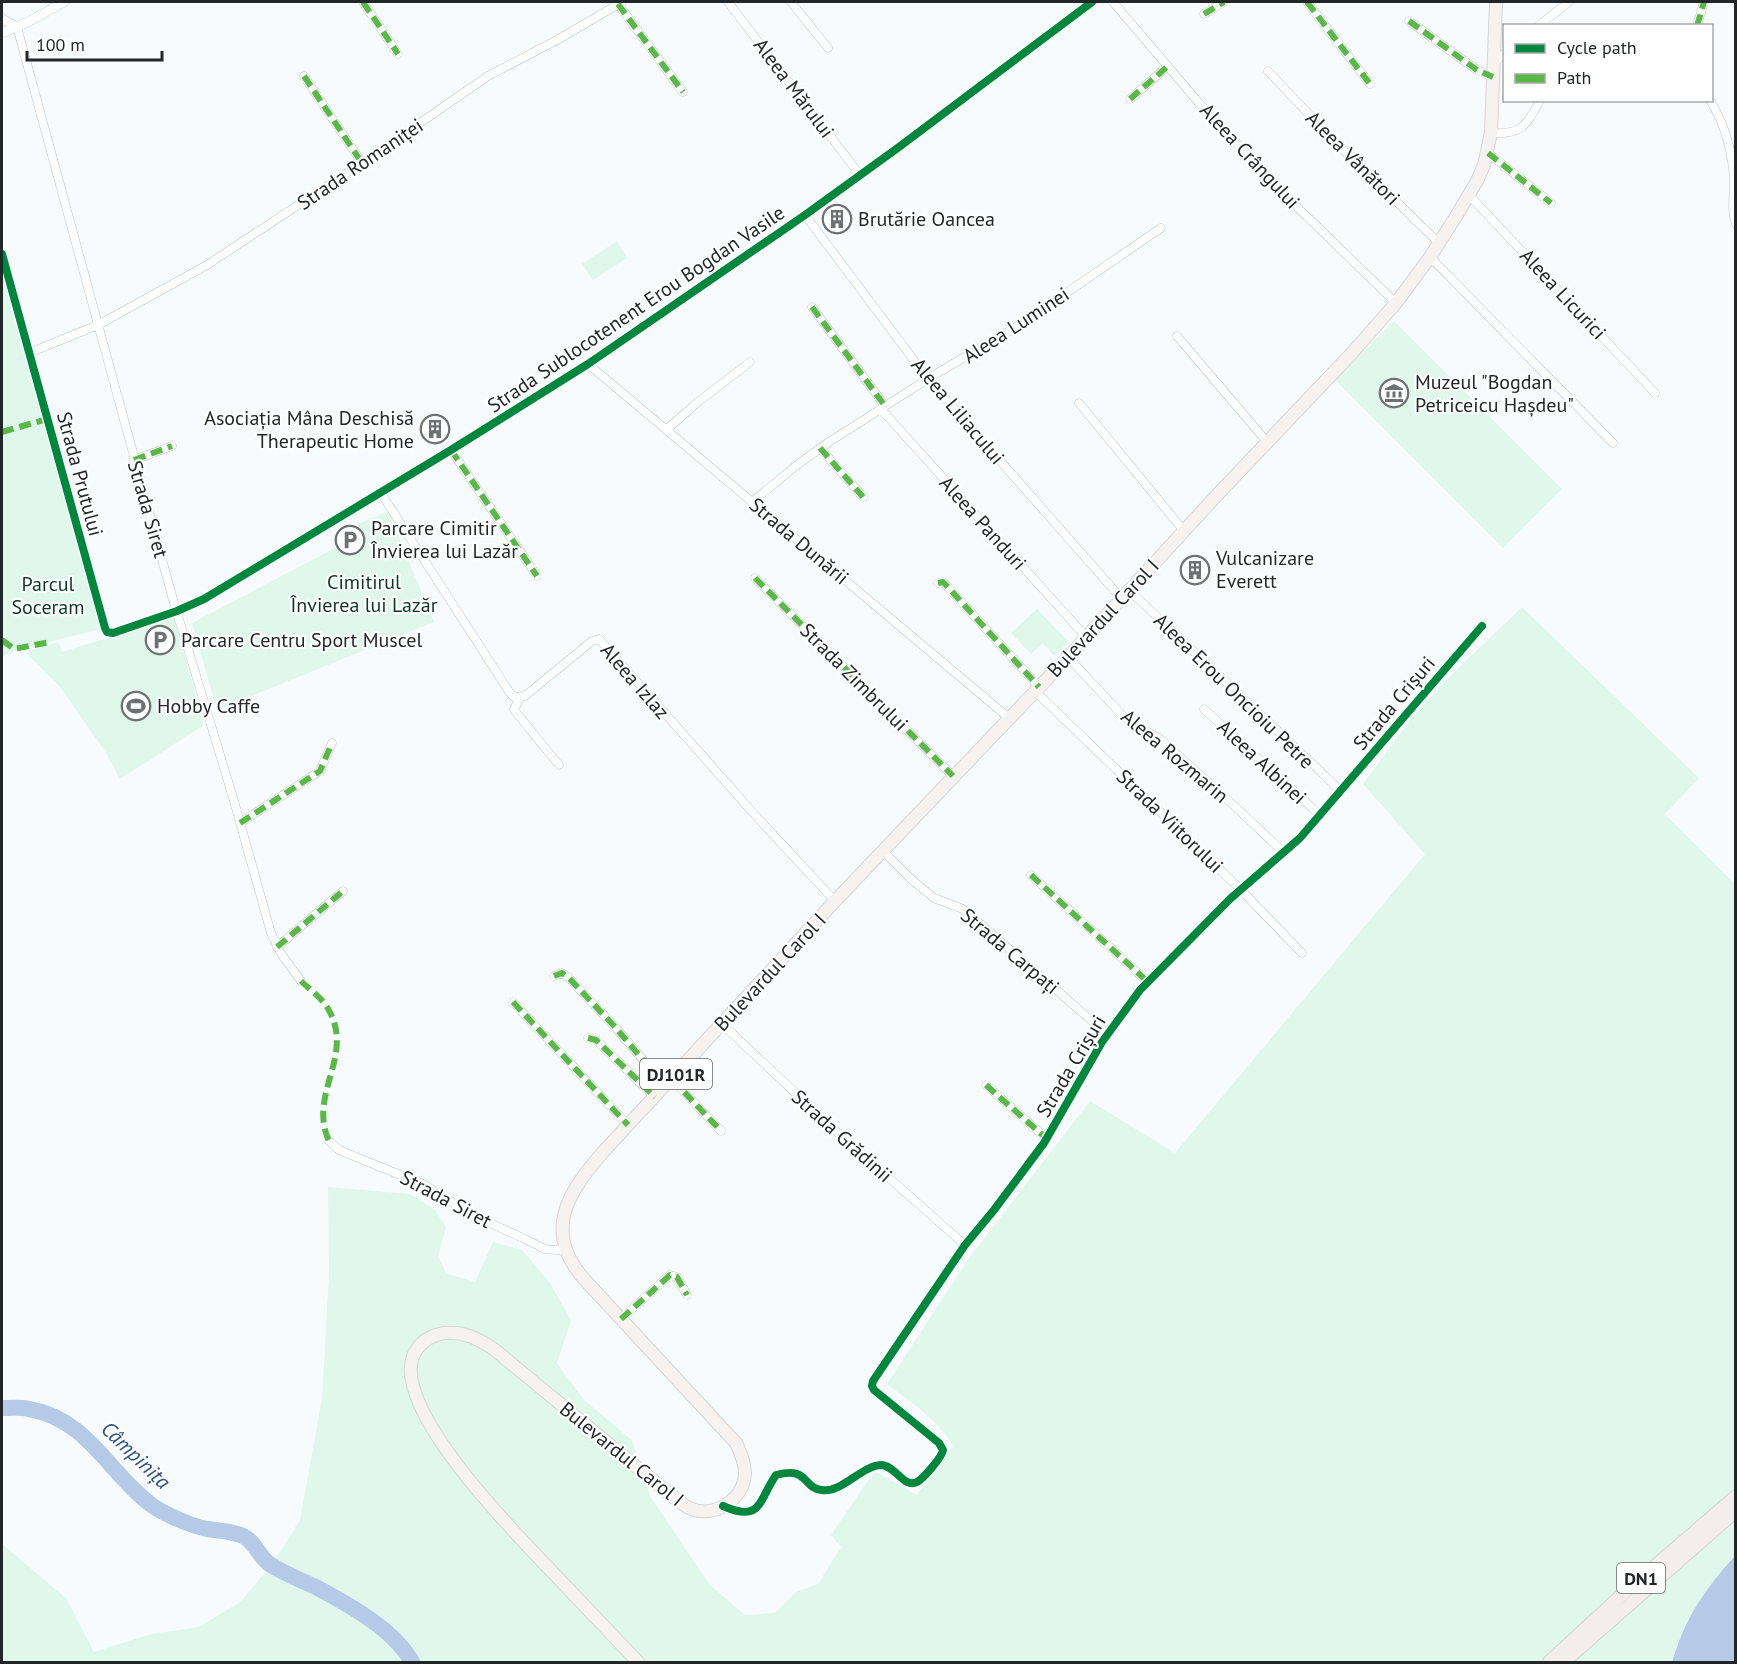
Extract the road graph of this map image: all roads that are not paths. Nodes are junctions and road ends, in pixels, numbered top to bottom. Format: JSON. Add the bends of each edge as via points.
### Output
{"nodes":[{"id":1,"x":64,"y":2,"type":"edge"},
{"id":2,"x":363,"y":2,"type":"edge"},
{"id":3,"x":728,"y":2,"type":"edge"},
{"id":4,"x":791,"y":2,"type":"edge"},
{"id":5,"x":1092,"y":2,"type":"edge"},
{"id":6,"x":1113,"y":2,"type":"edge"},
{"id":7,"x":1224,"y":2,"type":"edge"},
{"id":8,"x":1306,"y":2,"type":"edge"},
{"id":9,"x":1496,"y":2,"type":"edge"},
{"id":10,"x":1569,"y":2,"type":"edge"},
{"id":11,"x":1704,"y":2,"type":"edge"},
{"id":12,"x":620,"y":3,"type":"edge"},
{"id":13,"x":1204,"y":14,"type":"dead end"},
{"id":14,"x":2,"y":19,"type":"edge"},
{"id":15,"x":1409,"y":21,"type":"dead end"},
{"id":16,"x":1541,"y":24,"type":"edge"},
{"id":17,"x":1698,"y":24,"type":"edge"},
{"id":18,"x":17,"y":27,"type":"junction"},
{"id":19,"x":2,"y":33,"type":"edge"},
{"id":20,"x":828,"y":48,"type":"dead end"},
{"id":21,"x":398,"y":54,"type":"dead end"},
{"id":22,"x":1503,"y":55,"type":"edge"},
{"id":23,"x":1494,"y":63,"type":"junction"},
{"id":24,"x":1168,"y":66,"type":"junction"},
{"id":25,"x":1268,"y":71,"type":"dead end"},
{"id":26,"x":304,"y":76,"type":"dead end"},
{"id":27,"x":1493,"y":77,"type":"junction"},
{"id":28,"x":1370,"y":84,"type":"dead end"},
{"id":29,"x":683,"y":92,"type":"dead end"},
{"id":30,"x":1130,"y":99,"type":"dead end"},
{"id":31,"x":1539,"y":102,"type":"edge"},
{"id":32,"x":1711,"y":102,"type":"edge"},
{"id":33,"x":1491,"y":133,"type":"junction"},
{"id":34,"x":1488,"y":153,"type":"junction"},
{"id":35,"x":362,"y":163,"type":"junction"},
{"id":36,"x":860,"y":175,"type":"junction"},
{"id":37,"x":1469,"y":195,"type":"junction"},
{"id":38,"x":1551,"y":203,"type":"dead end"},
{"id":39,"x":805,"y":215,"type":"junction"},
{"id":40,"x":1736,"y":224,"type":"edge"},
{"id":41,"x":1161,"y":228,"type":"dead end"},
{"id":42,"x":1439,"y":243,"type":"junction"},
{"id":43,"x":2,"y":254,"type":"edge"},
{"id":44,"x":1430,"y":257,"type":"junction"},
{"id":45,"x":1396,"y":303,"type":"junction"},
{"id":46,"x":812,"y":307,"type":"dead end"},
{"id":47,"x":98,"y":325,"type":"junction"},
{"id":48,"x":1178,"y":336,"type":"dead end"},
{"id":49,"x":29,"y":353,"type":"junction"},
{"id":50,"x":750,"y":362,"type":"dead end"},
{"id":51,"x":588,"y":364,"type":"junction"},
{"id":52,"x":928,"y":379,"type":"junction"},
{"id":53,"x":1655,"y":393,"type":"dead end"},
{"id":54,"x":1079,"y":403,"type":"dead end"},
{"id":55,"x":883,"y":407,"type":"junction"},
{"id":56,"x":666,"y":430,"type":"junction"},
{"id":57,"x":1267,"y":442,"type":"junction"},
{"id":58,"x":1613,"y":443,"type":"dead end"},
{"id":59,"x":172,"y":446,"type":"dead end"},
{"id":60,"x":820,"y":448,"type":"junction"},
{"id":61,"x":451,"y":450,"type":"junction"},
{"id":62,"x":134,"y":460,"type":"junction"},
{"id":63,"x":381,"y":493,"type":"junction"},
{"id":64,"x":863,"y":497,"type":"dead end"},
{"id":65,"x":752,"y":502,"type":"junction"},
{"id":66,"x":1184,"y":531,"type":"junction"},
{"id":67,"x":537,"y":576,"type":"dead end"},
{"id":68,"x":755,"y":578,"type":"dead end"},
{"id":69,"x":938,"y":583,"type":"dead end"},
{"id":70,"x":1125,"y":594,"type":"junction"},
{"id":71,"x":177,"y":611,"type":"junction"},
{"id":72,"x":1482,"y":626,"type":"dead end"},
{"id":73,"x":1086,"y":637,"type":"junction"},
{"id":74,"x":1068,"y":657,"type":"junction"},
{"id":75,"x":1037,"y":689,"type":"junction"},
{"id":76,"x":520,"y":697,"type":"junction"},
{"id":77,"x":1204,"y":709,"type":"dead end"},
{"id":78,"x":1009,"y":718,"type":"junction"},
{"id":79,"x":332,"y":743,"type":"dead end"},
{"id":80,"x":559,"y":765,"type":"dead end"},
{"id":81,"x":953,"y":776,"type":"junction"},
{"id":82,"x":1341,"y":791,"type":"junction"},
{"id":83,"x":1320,"y":815,"type":"junction"},
{"id":84,"x":240,"y":823,"type":"junction"},
{"id":85,"x":883,"y":851,"type":"junction"},
{"id":86,"x":1284,"y":853,"type":"junction"},
{"id":87,"x":1031,"y":875,"type":"dead end"},
{"id":88,"x":1240,"y":889,"type":"junction"},
{"id":89,"x":342,"y":891,"type":"dead end"},
{"id":90,"x":835,"y":901,"type":"junction"},
{"id":91,"x":277,"y":947,"type":"junction"},
{"id":92,"x":1302,"y":953,"type":"dead end"},
{"id":93,"x":554,"y":976,"type":"dead end"},
{"id":94,"x":301,"y":981,"type":"dead end"},
{"id":95,"x":1148,"y":982,"type":"junction"},
{"id":96,"x":513,"y":1002,"type":"dead end"},
{"id":97,"x":722,"y":1024,"type":"junction"},
{"id":98,"x":1107,"y":1034,"type":"junction"},
{"id":99,"x":588,"y":1038,"type":"dead end"},
{"id":100,"x":669,"y":1082,"type":"junction"},
{"id":101,"x":986,"y":1085,"type":"dead end"},
{"id":102,"x":655,"y":1097,"type":"junction"},
{"id":103,"x":628,"y":1125,"type":"junction"},
{"id":104,"x":721,"y":1131,"type":"dead end"},
{"id":105,"x":1047,"y":1139,"type":"junction"},
{"id":106,"x":329,"y":1141,"type":"dead end"},
{"id":107,"x":964,"y":1245,"type":"junction"},
{"id":108,"x":566,"y":1251,"type":"junction"},
{"id":109,"x":687,"y":1295,"type":"dead end"},
{"id":110,"x":621,"y":1319,"type":"junction"},
{"id":111,"x":1736,"y":1496,"type":"edge"},
{"id":112,"x":723,"y":1506,"type":"junction"},
{"id":113,"x":1736,"y":1511,"type":"edge"},
{"id":114,"x":638,"y":1662,"type":"edge"},
{"id":115,"x":1549,"y":1662,"type":"edge"},
{"id":116,"x":1564,"y":1662,"type":"edge"}],
"edges":[{"from":1,"to":18,"type":"street"},
{"from":2,"to":21,"type":"street"},
{"from":3,"to":36,"type":"street","name":"Aleea Mărului"},
{"from":4,"to":20,"type":"street"},
{"from":5,"to":36,"type":"street","name":"Strada Sublocotenent Erou Bogdan Vasile"},
{"from":6,"to":24,"type":"street","name":"Aleea Crângului"},
{"from":7,"to":13,"type":"street"},
{"from":8,"to":28,"type":"street"},
{"from":9,"to":23,"type":"main road","name":"Bulevardul Carol I","number":"DJ101R"},
{"from":10,"to":16,"type":"street"},
{"from":11,"to":17,"type":"street"},
{"from":12,"to":29,"type":"street"},
{"from":12,"to":35,"type":"street","name":"Strada Romaniței","via":[[488,76]]},
{"from":14,"to":18,"type":"street"},
{"from":15,"to":27,"type":"street","via":[[1477,70]]},
{"from":18,"to":19,"type":"street"},
{"from":18,"to":47,"type":"street","name":"Strada Siret"},
{"from":22,"to":23,"type":"street"},
{"from":23,"to":27,"type":"main road","name":"Bulevardul Carol I","number":"DJ101R"},
{"from":24,"to":30,"type":"street"},
{"from":24,"to":45,"type":"street","name":"Aleea Crângului","via":[[1295,205]]},
{"from":25,"to":42,"type":"street","name":"Aleea Vânători"},
{"from":26,"to":35,"type":"street"},
{"from":27,"to":33,"type":"main road","name":"Bulevardul Carol I","number":"DJ101R"},
{"from":31,"to":33,"type":"street","via":[[1522,128],[1506,134]]},
{"from":32,"to":40,"type":"street","via":[[1730,155]]},
{"from":33,"to":34,"type":"main road","name":"Bulevardul Carol I","number":"DJ101R"},
{"from":34,"to":37,"type":"main road","name":"Bulevardul Carol I","number":"DJ101R"},
{"from":34,"to":38,"type":"street"},
{"from":35,"to":47,"type":"street","name":"Strada Romaniței","via":[[207,265]]},
{"from":36,"to":39,"type":"street","name":"Strada Sublocotenent Erou Bogdan Vasile"},
{"from":37,"to":42,"type":"main road","name":"Bulevardul Carol I","number":"DJ101R"},
{"from":37,"to":53,"type":"street","name":"Aleea Licurici"},
{"from":39,"to":51,"type":"street","name":"Strada Sublocotenent Erou Bogdan Vasile"},
{"from":39,"to":52,"type":"street","name":"Aleea Liliacului"},
{"from":41,"to":52,"type":"street","name":"Aleea Luminei","via":[[1018,326]]},
{"from":42,"to":44,"type":"main road","name":"Bulevardul Carol I","number":"DJ101R"},
{"from":43,"to":49,"type":"street","name":"Strada Prutului"},
{"from":44,"to":45,"type":"main road","name":"Bulevardul Carol I","number":"DJ101R"},
{"from":44,"to":58,"type":"street"},
{"from":45,"to":57,"type":"main road","name":"Bulevardul Carol I","number":"DJ101R"},
{"from":46,"to":55,"type":"street","name":"Aleea Panduri"},
{"from":47,"to":49,"type":"street","name":"Strada Romaniței"},
{"from":47,"to":62,"type":"street","name":"Strada Siret"},
{"from":48,"to":57,"type":"street"},
{"from":49,"to":71,"type":"street","name":"Strada Prutului","via":[[107,632]]},
{"from":50,"to":56,"type":"street"},
{"from":51,"to":56,"type":"street","name":"Strada Dunării"},
{"from":51,"to":61,"type":"street","name":"Strada Sublocotenent Erou Bogdan Vasile"},
{"from":52,"to":55,"type":"street","name":"Aleea Luminei"},
{"from":52,"to":70,"type":"street","name":"Aleea Liliacului"},
{"from":54,"to":66,"type":"street"},
{"from":55,"to":60,"type":"street","name":"Aleea Luminei"},
{"from":55,"to":73,"type":"street","name":"Aleea Panduri"},
{"from":56,"to":65,"type":"street","name":"Strada Dunării"},
{"from":57,"to":66,"type":"main road","name":"Bulevardul Carol I","number":"DJ101R"},
{"from":59,"to":62,"type":"street"},
{"from":60,"to":64,"type":"street"},
{"from":60,"to":65,"type":"street","name":"Aleea Luminei"},
{"from":61,"to":63,"type":"street","name":"Strada Sublocotenent Erou Bogdan Vasile"},
{"from":61,"to":67,"type":"street"},
{"from":62,"to":71,"type":"street","name":"Strada Siret"},
{"from":63,"to":71,"type":"street","name":"Strada Sublocotenent Erou Bogdan Vasile","via":[[204,599]]},
{"from":63,"to":76,"type":"street","via":[[510,693]]},
{"from":65,"to":78,"type":"street","name":"Strada Dunării"},
{"from":66,"to":70,"type":"main road","name":"Bulevardul Carol I","number":"DJ101R"},
{"from":68,"to":81,"type":"street","name":"Strada Zimbrului"},
{"from":69,"to":75,"type":"street","name":"Strada Viitorului","via":[[946,585]]},
{"from":70,"to":73,"type":"main road","name":"Bulevardul Carol I","number":"DJ101R"},
{"from":70,"to":82,"type":"street","name":"Aleea Erou Oncioiu Petre"},
{"from":71,"to":84,"type":"street","name":"Strada Siret"},
{"from":72,"to":82,"type":"street","name":"Strada Crișuri"},
{"from":73,"to":74,"type":"main road","name":"Bulevardul Carol I","number":"DJ101R"},
{"from":74,"to":75,"type":"main road","name":"Bulevardul Carol I","number":"DJ101R"},
{"from":74,"to":86,"type":"street","name":"Aleea Rozmarin","via":[[1124,716],[1160,739]]},
{"from":75,"to":78,"type":"main road","name":"Bulevardul Carol I","number":"DJ101R"},
{"from":75,"to":88,"type":"street","name":"Strada Viitorului"},
{"from":76,"to":80,"type":"street","via":[[514,710]]},
{"from":76,"to":90,"type":"street","name":"Aleea Izlaz","via":[[599,639]]},
{"from":77,"to":83,"type":"street","name":"Aleea Albinei"},
{"from":78,"to":81,"type":"main road","name":"Bulevardul Carol I","number":"DJ101R"},
{"from":79,"to":84,"type":"street","via":[[320,771]]},
{"from":81,"to":85,"type":"main road","name":"Bulevardul Carol I","number":"DJ101R"},
{"from":82,"to":83,"type":"street","name":"Strada Crișuri"},
{"from":83,"to":86,"type":"street","name":"Strada Crișuri"},
{"from":84,"to":91,"type":"street","name":"Strada Siret"},
{"from":85,"to":90,"type":"main road","name":"Bulevardul Carol I","number":"DJ101R"},
{"from":85,"to":98,"type":"street","name":"Strada Carpați","via":[[934,898],[963,909]]},
{"from":86,"to":88,"type":"street","name":"Strada Crișuri"},
{"from":87,"to":95,"type":"street"},
{"from":88,"to":92,"type":"street","name":"Strada Viitorului"},
{"from":88,"to":95,"type":"street","name":"Strada Crișuri"},
{"from":89,"to":91,"type":"street"},
{"from":90,"to":97,"type":"main road","name":"Bulevardul Carol I","number":"DJ101R"},
{"from":91,"to":94,"type":"street","name":"Strada Siret"},
{"from":93,"to":100,"type":"street","via":[[562,973],[569,978]]},
{"from":95,"to":98,"type":"street","name":"Strada Crișuri"},
{"from":96,"to":103,"type":"street"},
{"from":97,"to":100,"type":"main road","name":"Bulevardul Carol I","number":"DJ101R"},
{"from":97,"to":107,"type":"street","name":"Strada Grădinii"},
{"from":98,"to":105,"type":"street","name":"Strada Crișuri"},
{"from":99,"to":102,"type":"street","via":[[596,1040]]},
{"from":100,"to":102,"type":"main road","name":"Bulevardul Carol I","number":"DJ101R"},
{"from":100,"to":104,"type":"street"},
{"from":101,"to":105,"type":"street"},
{"from":102,"to":103,"type":"main road","name":"Bulevardul Carol I","number":"DJ101R"},
{"from":103,"to":108,"type":"main road","name":"Bulevardul Carol I","number":"DJ101R","via":[[589,1168],[572,1194],[562,1222]]},
{"from":105,"to":107,"type":"street","name":"Strada Crișuri"},
{"from":106,"to":108,"type":"street","name":"Strada Siret","via":[[339,1150],[417,1181],[481,1219],[545,1249]]},
{"from":107,"to":112,"type":"street","name":"Strada Crișuri","via":[[872,1384],[874,1390],[943,1450],[920,1479],[909,1483],[884,1465],[821,1491],[797,1473],[784,1473],[776,1475],[754,1510],[746,1514]]},
{"from":108,"to":110,"type":"main road","name":"Bulevardul Carol I","number":"DJ101R","via":[[576,1270]]},
{"from":109,"to":110,"type":"street","via":[[677,1277],[670,1275]]},
{"from":110,"to":112,"type":"main road","name":"Bulevardul Carol I","number":"DJ101R","via":[[742,1454],[743,1484]]},
{"from":111,"to":115,"type":"highway","number":"DN1"},
{"from":112,"to":114,"type":"main road","name":"Bulevardul Carol I","via":[[699,1511],[682,1503],[482,1341],[462,1333],[445,1333],[428,1338],[415,1351],[410,1371],[414,1394],[454,1461],[488,1504]]},
{"from":113,"to":116,"type":"highway","number":"DN1"}]}
